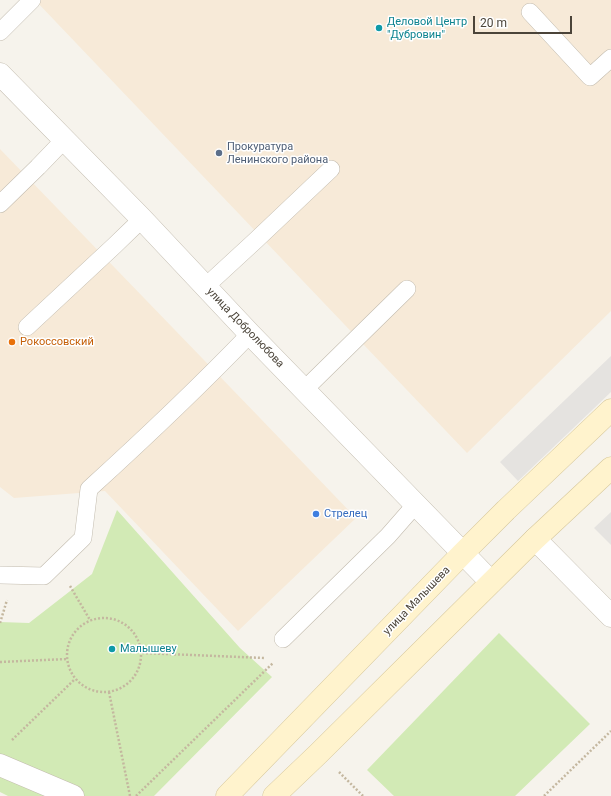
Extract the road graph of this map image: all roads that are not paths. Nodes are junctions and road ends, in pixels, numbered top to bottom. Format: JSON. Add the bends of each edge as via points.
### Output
{"nodes":[{"id":1,"x":32,"y":0,"type":"edge"},
{"id":2,"x":530,"y":12,"type":"dead end"},
{"id":3,"x":0,"y":32,"type":"edge"},
{"id":4,"x":611,"y":58,"type":"edge"},
{"id":5,"x":0,"y":74,"type":"edge"},
{"id":6,"x":64,"y":140,"type":"junction"},
{"id":7,"x":331,"y":169,"type":"dead end"},
{"id":8,"x":0,"y":204,"type":"edge"},
{"id":9,"x":142,"y":219,"type":"junction"},
{"id":10,"x":205,"y":287,"type":"junction"},
{"id":11,"x":407,"y":288,"type":"dead end"},
{"id":12,"x":27,"y":327,"type":"dead end"},
{"id":13,"x":250,"y":334,"type":"junction"},
{"id":14,"x":304,"y":390,"type":"junction"},
{"id":15,"x":611,"y":410,"type":"edge"},
{"id":16,"x":611,"y":468,"type":"edge"},
{"id":17,"x":416,"y":504,"type":"junction"},
{"id":18,"x":535,"y":539,"type":"junction"},
{"id":19,"x":463,"y":553,"type":"junction"},
{"id":20,"x":0,"y":575,"type":"edge"},
{"id":21,"x":491,"y":582,"type":"junction"},
{"id":22,"x":611,"y":616,"type":"edge"},
{"id":23,"x":283,"y":639,"type":"dead end"},
{"id":24,"x":0,"y":765,"type":"edge"},
{"id":25,"x":73,"y":796,"type":"edge"},
{"id":26,"x":227,"y":796,"type":"edge"},
{"id":27,"x":274,"y":796,"type":"edge"}],
"edges":[{"from":1,"to":3,"type":"lane"},
{"from":2,"to":4,"type":"lane","via":[[590,77]]},
{"from":5,"to":6,"type":"street","name":"улица Добролюбова"},
{"from":6,"to":8,"type":"lane"},
{"from":6,"to":9,"type":"street","name":"улица Добролюбова"},
{"from":7,"to":10,"type":"lane"},
{"from":9,"to":10,"type":"street","name":"улица Добролюбова"},
{"from":9,"to":12,"type":"lane"},
{"from":10,"to":13,"type":"street","name":"улица Добролюбова"},
{"from":11,"to":14,"type":"lane"},
{"from":13,"to":14,"type":"street","name":"улица Добролюбова"},
{"from":13,"to":20,"type":"lane","via":[[88,489],[84,538],[44,576]]},
{"from":14,"to":17,"type":"street","name":"улица Добролюбова"},
{"from":15,"to":19,"type":"main road","name":"улица Малышева"},
{"from":16,"to":18,"type":"main road"},
{"from":17,"to":19,"type":"street","name":"улица Добролюбова"},
{"from":17,"to":23,"type":"lane","via":[[388,536]]},
{"from":18,"to":21,"type":"main road"},
{"from":18,"to":22,"type":"street"},
{"from":19,"to":21,"type":"street","name":"улица Добролюбова"},
{"from":19,"to":26,"type":"main road","name":"улица Малышева"},
{"from":21,"to":27,"type":"main road"},
{"from":24,"to":25,"type":"street"}]}
